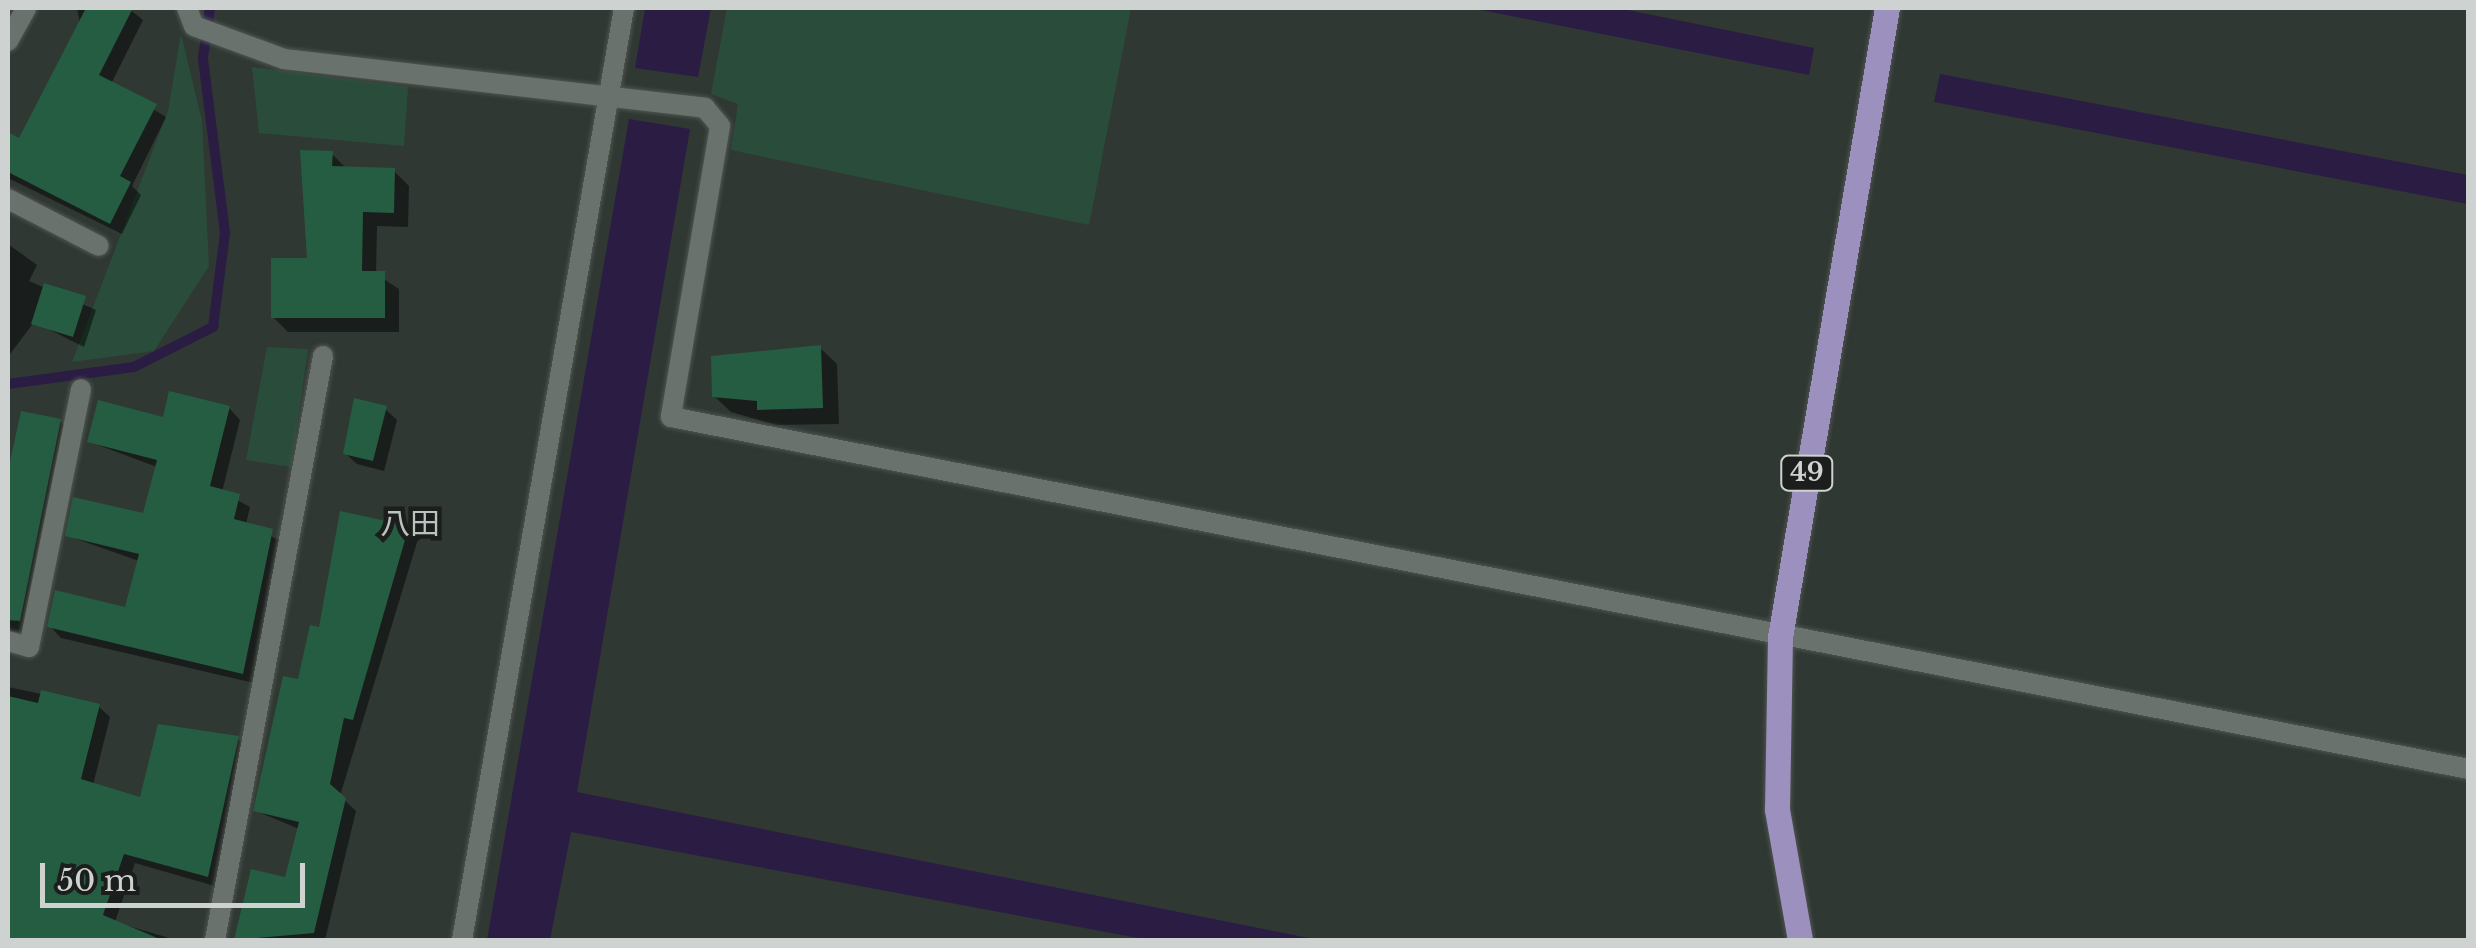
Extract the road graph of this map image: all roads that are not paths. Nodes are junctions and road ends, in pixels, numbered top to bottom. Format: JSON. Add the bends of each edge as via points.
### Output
{"nodes":[{"id":1,"x":26,"y":8,"type":"edge"},
{"id":2,"x":624,"y":8,"type":"edge"},
{"id":3,"x":1887,"y":8,"type":"edge"},
{"id":4,"x":190,"y":17,"type":"edge"},
{"id":5,"x":8,"y":41,"type":"edge"},
{"id":6,"x":610,"y":90,"type":"junction"},
{"id":7,"x":8,"y":198,"type":"edge"},
{"id":8,"x":98,"y":246,"type":"dead end"},
{"id":9,"x":323,"y":356,"type":"dead end"},
{"id":10,"x":80,"y":389,"type":"dead end"},
{"id":11,"x":1780,"y":637,"type":"junction"},
{"id":12,"x":8,"y":642,"type":"edge"},
{"id":13,"x":2468,"y":769,"type":"edge"},
{"id":14,"x":216,"y":940,"type":"edge"},
{"id":15,"x":462,"y":940,"type":"edge"},
{"id":16,"x":1800,"y":940,"type":"edge"}],
"edges":[{"from":1,"to":5,"type":"street"},
{"from":2,"to":6,"type":"street"},
{"from":3,"to":11,"type":"main road","number":"49"},
{"from":4,"to":6,"type":"street","via":[[217,36],[304,62],[540,93]]},
{"from":6,"to":11,"type":"street","via":[[704,108],[720,126],[671,417]]},
{"from":6,"to":15,"type":"street"},
{"from":7,"to":8,"type":"street"},
{"from":9,"to":14,"type":"street"},
{"from":10,"to":12,"type":"street","via":[[30,647]]},
{"from":11,"to":13,"type":"street"},
{"from":11,"to":16,"type":"main road","number":"49","via":[[1778,809]]}]}
